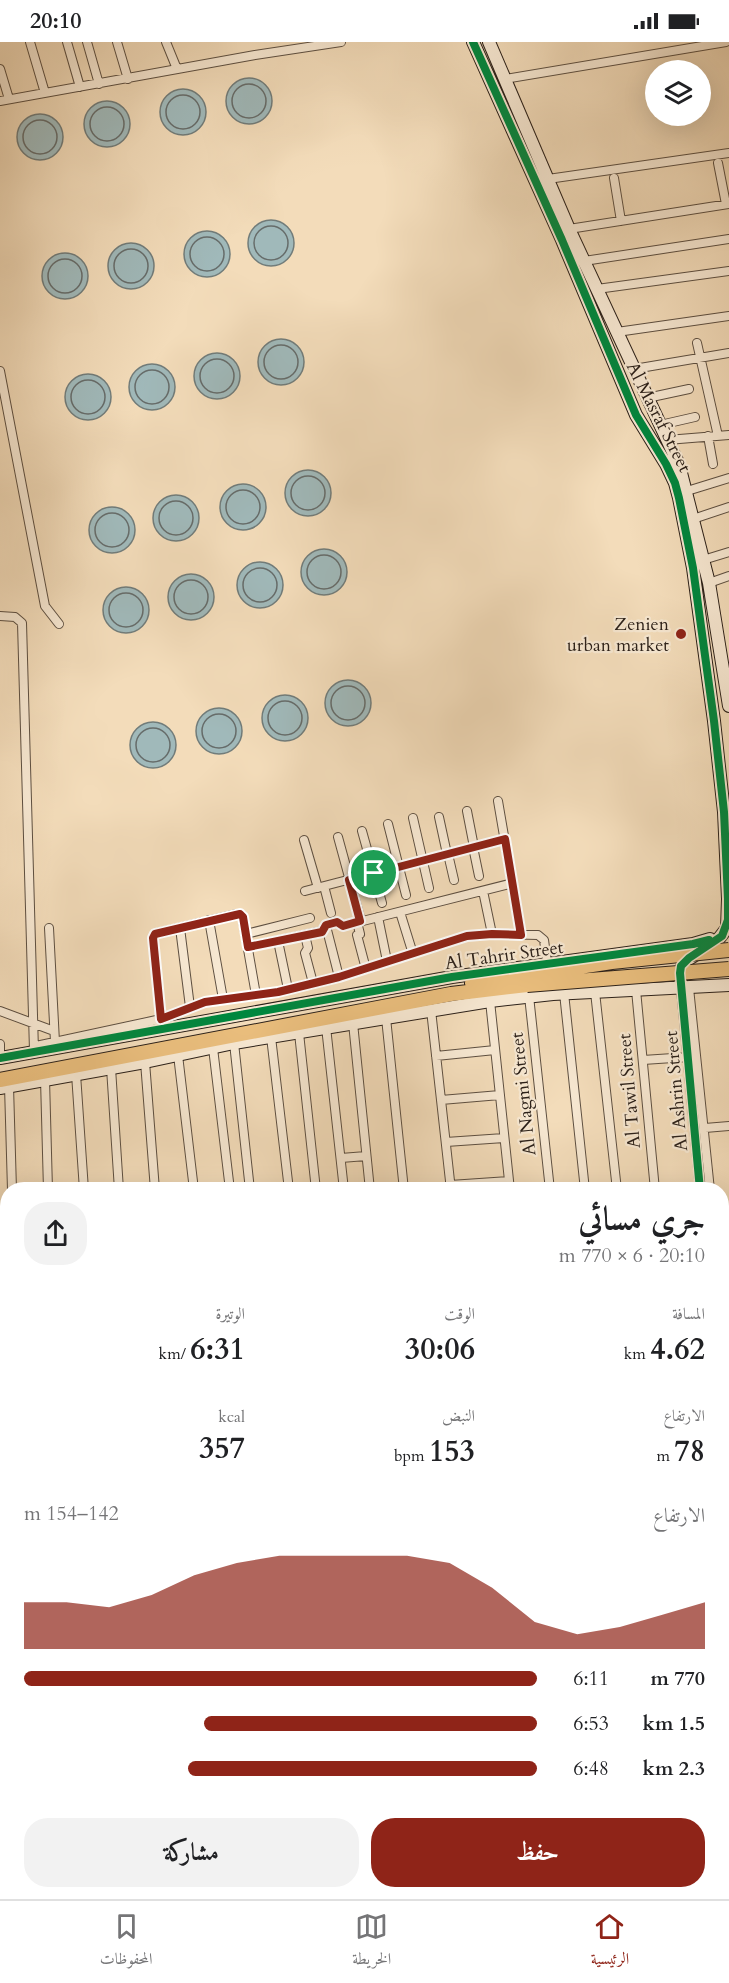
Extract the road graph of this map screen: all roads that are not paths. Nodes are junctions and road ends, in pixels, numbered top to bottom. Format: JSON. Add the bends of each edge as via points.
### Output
{"nodes":[{"id":1,"x":30,"y":42,"type":"edge"},
{"id":2,"x":67,"y":42,"type":"edge"},
{"id":3,"x":87,"y":42,"type":"edge"},
{"id":4,"x":117,"y":42,"type":"edge"},
{"id":5,"x":166,"y":42,"type":"edge"},
{"id":6,"x":340,"y":42,"type":"edge"},
{"id":7,"x":473,"y":42,"type":"edge"},
{"id":8,"x":490,"y":42,"type":"edge"},
{"id":9,"x":726,"y":42,"type":"edge"},
{"id":10,"x":0,"y":69,"type":"edge"},
{"id":11,"x":177,"y":69,"type":"junction"},
{"id":12,"x":128,"y":78,"type":"junction"},
{"id":13,"x":505,"y":79,"type":"junction"},
{"id":14,"x":99,"y":84,"type":"junction"},
{"id":15,"x":80,"y":87,"type":"junction"},
{"id":16,"x":45,"y":93,"type":"junction"},
{"id":17,"x":4,"y":100,"type":"edge"},
{"id":18,"x":526,"y":129,"type":"junction"},
{"id":19,"x":514,"y":135,"type":"junction"},
{"id":20,"x":729,"y":153,"type":"edge"},
{"id":21,"x":718,"y":163,"type":"dead end"},
{"id":22,"x":725,"y":175,"type":"edge"},
{"id":23,"x":614,"y":178,"type":"dead end"},
{"id":24,"x":548,"y":179,"type":"junction"},
{"id":25,"x":727,"y":204,"type":"edge"},
{"id":26,"x":621,"y":221,"type":"junction"},
{"id":27,"x":568,"y":229,"type":"junction"},
{"id":28,"x":729,"y":240,"type":"edge"},
{"id":29,"x":584,"y":261,"type":"junction"},
{"id":30,"x":729,"y":271,"type":"edge"},
{"id":31,"x":597,"y":289,"type":"junction"},
{"id":32,"x":729,"y":316,"type":"edge"},
{"id":33,"x":616,"y":332,"type":"junction"},
{"id":34,"x":697,"y":343,"type":"dead end"},
{"id":35,"x":625,"y":349,"type":"junction"},
{"id":36,"x":729,"y":353,"type":"edge"},
{"id":37,"x":611,"y":355,"type":"junction"},
{"id":38,"x":701,"y":358,"type":"junction"},
{"id":39,"x":634,"y":369,"type":"junction"},
{"id":40,"x":0,"y":371,"type":"edge"},
{"id":41,"x":689,"y":389,"type":"dead end"},
{"id":42,"x":647,"y":398,"type":"junction"},
{"id":43,"x":695,"y":417,"type":"dead end"},
{"id":44,"x":660,"y":425,"type":"junction"},
{"id":45,"x":729,"y":435,"type":"edge"},
{"id":46,"x":708,"y":436,"type":"junction"},
{"id":47,"x":718,"y":436,"type":"junction"},
{"id":48,"x":668,"y":440,"type":"junction"},
{"id":49,"x":668,"y":455,"type":"junction"},
{"id":50,"x":713,"y":464,"type":"dead end"},
{"id":51,"x":729,"y":478,"type":"edge"},
{"id":52,"x":687,"y":491,"type":"junction"},
{"id":53,"x":729,"y":507,"type":"edge"},
{"id":54,"x":693,"y":519,"type":"junction"},
{"id":55,"x":729,"y":552,"type":"edge"},
{"id":56,"x":703,"y":560,"type":"junction"},
{"id":57,"x":729,"y":576,"type":"edge"},
{"id":58,"x":708,"y":583,"type":"junction"},
{"id":59,"x":0,"y":616,"type":"edge"},
{"id":60,"x":59,"y":624,"type":"dead end"},
{"id":61,"x":725,"y":652,"type":"edge"},
{"id":62,"x":727,"y":680,"type":"edge"},
{"id":63,"x":729,"y":706,"type":"edge"},
{"id":64,"x":498,"y":801,"type":"dead end"},
{"id":65,"x":467,"y":811,"type":"dead end"},
{"id":66,"x":439,"y":817,"type":"dead end"},
{"id":67,"x":413,"y":818,"type":"dead end"},
{"id":68,"x":388,"y":824,"type":"dead end"},
{"id":69,"x":362,"y":831,"type":"dead end"},
{"id":70,"x":338,"y":837,"type":"dead end"},
{"id":71,"x":505,"y":839,"type":"junction"},
{"id":72,"x":304,"y":840,"type":"dead end"},
{"id":73,"x":473,"y":847,"type":"junction"},
{"id":74,"x":447,"y":854,"type":"junction"},
{"id":75,"x":423,"y":860,"type":"junction"},
{"id":76,"x":399,"y":867,"type":"junction"},
{"id":77,"x":728,"y":868,"type":"edge"},
{"id":78,"x":374,"y":873,"type":"junction"},
{"id":79,"x":479,"y":876,"type":"dead end"},
{"id":80,"x":349,"y":880,"type":"junction"},
{"id":81,"x":454,"y":880,"type":"dead end"},
{"id":82,"x":513,"y":883,"type":"junction"},
{"id":83,"x":321,"y":887,"type":"junction"},
{"id":84,"x":429,"y":888,"type":"dead end"},
{"id":85,"x":305,"y":891,"type":"dead end"},
{"id":86,"x":483,"y":891,"type":"junction"},
{"id":87,"x":406,"y":896,"type":"dead end"},
{"id":88,"x":382,"y":903,"type":"dead end"},
{"id":89,"x":400,"y":912,"type":"junction"},
{"id":90,"x":331,"y":914,"type":"dead end"},
{"id":91,"x":378,"y":917,"type":"junction"},
{"id":92,"x":310,"y":918,"type":"dead end"},
{"id":93,"x":209,"y":921,"type":"junction"},
{"id":94,"x":359,"y":922,"type":"junction"},
{"id":95,"x":326,"y":926,"type":"junction"},
{"id":96,"x":49,"y":928,"type":"dead end"},
{"id":97,"x":180,"y":928,"type":"junction"},
{"id":98,"x":246,"y":934,"type":"junction"},
{"id":99,"x":492,"y":934,"type":"junction"},
{"id":100,"x":306,"y":935,"type":"junction"},
{"id":101,"x":521,"y":935,"type":"junction"},
{"id":102,"x":278,"y":941,"type":"junction"},
{"id":103,"x":727,"y":943,"type":"edge"},
{"id":104,"x":248,"y":947,"type":"junction"},
{"id":105,"x":413,"y":954,"type":"junction"},
{"id":106,"x":387,"y":962,"type":"junction"},
{"id":107,"x":547,"y":963,"type":"junction"},
{"id":108,"x":366,"y":969,"type":"junction"},
{"id":109,"x":729,"y":969,"type":"edge"},
{"id":110,"x":339,"y":977,"type":"junction"},
{"id":111,"x":313,"y":983,"type":"junction"},
{"id":112,"x":288,"y":989,"type":"junction"},
{"id":113,"x":685,"y":989,"type":"junction"},
{"id":114,"x":729,"y":989,"type":"edge"},
{"id":115,"x":636,"y":990,"type":"junction"},
{"id":116,"x":595,"y":992,"type":"junction"},
{"id":117,"x":558,"y":994,"type":"junction"},
{"id":118,"x":256,"y":995,"type":"junction"},
{"id":119,"x":529,"y":996,"type":"junction"},
{"id":120,"x":223,"y":999,"type":"junction"},
{"id":121,"x":490,"y":1001,"type":"junction"},
{"id":122,"x":190,"y":1007,"type":"junction"},
{"id":123,"x":431,"y":1010,"type":"junction"},
{"id":124,"x":0,"y":1011,"type":"edge"},
{"id":125,"x":386,"y":1018,"type":"junction"},
{"id":126,"x":161,"y":1019,"type":"junction"},
{"id":127,"x":32,"y":1023,"type":"junction"},
{"id":128,"x":353,"y":1023,"type":"junction"},
{"id":129,"x":327,"y":1027,"type":"junction"},
{"id":130,"x":54,"y":1031,"type":"junction"},
{"id":131,"x":299,"y":1033,"type":"junction"},
{"id":132,"x":271,"y":1037,"type":"junction"},
{"id":133,"x":55,"y":1042,"type":"junction"},
{"id":134,"x":234,"y":1043,"type":"junction"},
{"id":135,"x":0,"y":1044,"type":"edge"},
{"id":136,"x":213,"y":1048,"type":"junction"},
{"id":137,"x":33,"y":1049,"type":"junction"},
{"id":138,"x":495,"y":1050,"type":"junction"},
{"id":139,"x":0,"y":1053,"type":"edge"},
{"id":140,"x":178,"y":1055,"type":"junction"},
{"id":141,"x":436,"y":1056,"type":"junction"},
{"id":142,"x":688,"y":1057,"type":"junction"},
{"id":143,"x":0,"y":1058,"type":"edge"},
{"id":144,"x":643,"y":1060,"type":"junction"},
{"id":145,"x":145,"y":1062,"type":"junction"},
{"id":146,"x":111,"y":1068,"type":"junction"},
{"id":147,"x":0,"y":1074,"type":"edge"},
{"id":148,"x":76,"y":1074,"type":"junction"},
{"id":149,"x":45,"y":1079,"type":"junction"},
{"id":150,"x":3,"y":1085,"type":"edge"},
{"id":151,"x":500,"y":1095,"type":"junction"},
{"id":152,"x":441,"y":1100,"type":"junction"},
{"id":153,"x":10,"y":1125,"type":"junction"},
{"id":154,"x":0,"y":1126,"type":"edge"},
{"id":155,"x":729,"y":1126,"type":"edge"},
{"id":156,"x":705,"y":1128,"type":"junction"},
{"id":157,"x":504,"y":1138,"type":"junction"},
{"id":158,"x":446,"y":1142,"type":"junction"},
{"id":159,"x":366,"y":1156,"type":"junction"},
{"id":160,"x":340,"y":1158,"type":"junction"},
{"id":161,"x":12,"y":1182,"type":"edge"},
{"id":162,"x":48,"y":1182,"type":"edge"},
{"id":163,"x":83,"y":1182,"type":"edge"},
{"id":164,"x":118,"y":1182,"type":"edge"},
{"id":165,"x":154,"y":1182,"type":"edge"},
{"id":166,"x":193,"y":1182,"type":"edge"},
{"id":167,"x":229,"y":1182,"type":"edge"},
{"id":168,"x":249,"y":1182,"type":"edge"},
{"id":169,"x":288,"y":1182,"type":"edge"},
{"id":170,"x":315,"y":1182,"type":"edge"},
{"id":171,"x":343,"y":1182,"type":"edge"},
{"id":172,"x":369,"y":1182,"type":"edge"},
{"id":173,"x":403,"y":1182,"type":"edge"},
{"id":174,"x":450,"y":1182,"type":"edge"},
{"id":175,"x":509,"y":1182,"type":"edge"},
{"id":176,"x":549,"y":1182,"type":"edge"},
{"id":177,"x":584,"y":1182,"type":"edge"},
{"id":178,"x":615,"y":1182,"type":"edge"},
{"id":179,"x":654,"y":1182,"type":"edge"},
{"id":180,"x":699,"y":1182,"type":"edge"},
{"id":181,"x":709,"y":1182,"type":"edge"}],
"edges":[{"from":1,"to":16,"type":"street"},
{"from":2,"to":15,"type":"street"},
{"from":3,"to":14,"type":"street"},
{"from":4,"to":12,"type":"street"},
{"from":5,"to":11,"type":"street"},
{"from":6,"to":11,"type":"street"},
{"from":7,"to":19,"type":"street","name":"Al Masraf Street"},
{"from":8,"to":13,"type":"street","name":"Al Masraf Street"},
{"from":9,"to":13,"type":"street"},
{"from":10,"to":17,"type":"street"},
{"from":11,"to":12,"type":"street"},
{"from":12,"to":14,"type":"street"},
{"from":13,"to":18,"type":"street","name":"Al Masraf Street"},
{"from":14,"to":15,"type":"street"},
{"from":15,"to":16,"type":"street"},
{"from":16,"to":17,"type":"street"},
{"from":18,"to":19,"type":"street"},
{"from":18,"to":24,"type":"street","name":"Al Masraf Street"},
{"from":19,"to":37,"type":"street","name":"Al Masraf Street"},
{"from":20,"to":24,"type":"street"},
{"from":21,"to":22,"type":"street"},
{"from":22,"to":25,"type":"street"},
{"from":23,"to":26,"type":"street"},
{"from":24,"to":27,"type":"street","name":"Al Masraf Street"},
{"from":25,"to":26,"type":"street"},
{"from":26,"to":27,"type":"street"},
{"from":27,"to":29,"type":"street","name":"Al Masraf Street"},
{"from":28,"to":29,"type":"street"},
{"from":29,"to":31,"type":"street","name":"Al Masraf Street"},
{"from":30,"to":31,"type":"street"},
{"from":31,"to":33,"type":"street","name":"Al Masraf Street"},
{"from":32,"to":33,"type":"street"},
{"from":33,"to":35,"type":"street","name":"Al Masraf Street"},
{"from":34,"to":38,"type":"street"},
{"from":35,"to":37,"type":"street"},
{"from":35,"to":39,"type":"street","name":"Al Masraf Street"},
{"from":36,"to":38,"type":"street"},
{"from":37,"to":49,"type":"street","name":"Al Masraf Street","via":[[636,415]]},
{"from":38,"to":39,"type":"street"},
{"from":38,"to":47,"type":"street"},
{"from":39,"to":42,"type":"street","name":"Al Masraf Street"},
{"from":40,"to":60,"type":"street","via":[[45,606]]},
{"from":41,"to":42,"type":"street"},
{"from":42,"to":44,"type":"street","name":"Al Masraf Street"},
{"from":43,"to":44,"type":"street"},
{"from":44,"to":48,"type":"street","name":"Al Masraf Street"},
{"from":45,"to":47,"type":"street"},
{"from":46,"to":47,"type":"street"},
{"from":46,"to":48,"type":"street"},
{"from":46,"to":50,"type":"street"},
{"from":48,"to":49,"type":"street","name":"Al Masraf Street"},
{"from":49,"to":52,"type":"street","name":"Al Masraf Street"},
{"from":49,"to":77,"type":"street","name":"Al Masraf Street","via":[[693,568],[717,743]]},
{"from":51,"to":52,"type":"street"},
{"from":52,"to":54,"type":"street","name":"Al Masraf Street"},
{"from":53,"to":54,"type":"street"},
{"from":54,"to":56,"type":"street","name":"Al Masraf Street"},
{"from":55,"to":56,"type":"street"},
{"from":56,"to":58,"type":"street","name":"Al Masraf Street"},
{"from":57,"to":58,"type":"street"},
{"from":58,"to":61,"type":"street","name":"Al Masraf Street"},
{"from":59,"to":127,"type":"street","via":[[15,617],[22,623]]},
{"from":61,"to":62,"type":"street","name":"Al Masraf Street"},
{"from":62,"to":63,"type":"street","name":"Al Masraf Street"},
{"from":64,"to":71,"type":"street"},
{"from":65,"to":73,"type":"street"},
{"from":66,"to":74,"type":"street"},
{"from":67,"to":75,"type":"street"},
{"from":68,"to":76,"type":"street"},
{"from":69,"to":78,"type":"street"},
{"from":70,"to":80,"type":"street"},
{"from":71,"to":73,"type":"street"},
{"from":71,"to":82,"type":"street"},
{"from":72,"to":83,"type":"street"},
{"from":73,"to":74,"type":"street"},
{"from":73,"to":79,"type":"street"},
{"from":74,"to":75,"type":"street"},
{"from":74,"to":81,"type":"street"},
{"from":75,"to":76,"type":"street"},
{"from":75,"to":84,"type":"street"},
{"from":76,"to":78,"type":"street"},
{"from":76,"to":87,"type":"street"},
{"from":77,"to":103,"type":"street","name":"Al Masraf Street"},
{"from":78,"to":80,"type":"street"},
{"from":78,"to":88,"type":"street"},
{"from":80,"to":83,"type":"street"},
{"from":80,"to":94,"type":"street"},
{"from":82,"to":86,"type":"street"},
{"from":82,"to":101,"type":"street"},
{"from":83,"to":85,"type":"street"},
{"from":83,"to":90,"type":"street"},
{"from":86,"to":89,"type":"street"},
{"from":86,"to":99,"type":"street"},
{"from":89,"to":91,"type":"street"},
{"from":89,"to":105,"type":"street"},
{"from":91,"to":94,"type":"street"},
{"from":91,"to":106,"type":"street"},
{"from":92,"to":98,"type":"street"},
{"from":93,"to":97,"type":"street"},
{"from":93,"to":98,"type":"street","via":[[240,914]]},
{"from":93,"to":120,"type":"street"},
{"from":94,"to":95,"type":"street"},
{"from":94,"to":108,"type":"street","via":[[357,935]]},
{"from":95,"to":100,"type":"street","via":[[323,931]]},
{"from":95,"to":110,"type":"street"},
{"from":96,"to":130,"type":"street"},
{"from":97,"to":122,"type":"street"},
{"from":97,"to":126,"type":"street","via":[[157,933],[153,938]]},
{"from":98,"to":104,"type":"street"},
{"from":99,"to":101,"type":"street"},
{"from":99,"to":105,"type":"street","via":[[449,941]]},
{"from":100,"to":102,"type":"street"},
{"from":100,"to":111,"type":"street","via":[[305,953]]},
{"from":101,"to":107,"type":"street","via":[[543,938]]},
{"from":102,"to":104,"type":"street"},
{"from":102,"to":112,"type":"street"},
{"from":103,"to":107,"type":"street","name":"Al Tahrir Street"},
{"from":103,"to":113,"type":"street","via":[[684,962],[680,973]]},
{"from":103,"to":147,"type":"main road","bridge":true,"via":[[449,986]]},
{"from":104,"to":118,"type":"street"},
{"from":105,"to":106,"type":"street"},
{"from":106,"to":108,"type":"street"},
{"from":107,"to":117,"type":"street"},
{"from":107,"to":137,"type":"street","name":"Al Tahrir Street"},
{"from":108,"to":110,"type":"street"},
{"from":109,"to":150,"type":"main road","bridge":true,"via":[[451,994]]},
{"from":110,"to":111,"type":"street"},
{"from":111,"to":112,"type":"street"},
{"from":112,"to":118,"type":"street"},
{"from":113,"to":114,"type":"street"},
{"from":113,"to":115,"type":"street"},
{"from":113,"to":142,"type":"street","name":"Al Ashrin Street"},
{"from":113,"to":156,"type":"street","name":"Al Ashrin Street"},
{"from":115,"to":116,"type":"street"},
{"from":115,"to":144,"type":"street","name":"Al Tawil Street"},
{"from":116,"to":117,"type":"street"},
{"from":116,"to":178,"type":"street"},
{"from":117,"to":119,"type":"street"},
{"from":117,"to":177,"type":"street"},
{"from":118,"to":120,"type":"street"},
{"from":119,"to":121,"type":"street"},
{"from":119,"to":176,"type":"street","name":"Al Nagmi Street"},
{"from":120,"to":122,"type":"street"},
{"from":121,"to":123,"type":"street"},
{"from":121,"to":138,"type":"street"},
{"from":122,"to":126,"type":"street"},
{"from":123,"to":125,"type":"street"},
{"from":123,"to":141,"type":"street"},
{"from":124,"to":127,"type":"street"},
{"from":125,"to":128,"type":"street"},
{"from":125,"to":173,"type":"street"},
{"from":126,"to":133,"type":"street"},
{"from":127,"to":130,"type":"street"},
{"from":127,"to":137,"type":"street"},
{"from":128,"to":129,"type":"street"},
{"from":128,"to":159,"type":"street"},
{"from":129,"to":131,"type":"street"},
{"from":129,"to":160,"type":"street"},
{"from":130,"to":133,"type":"street"},
{"from":131,"to":132,"type":"street"},
{"from":131,"to":170,"type":"street"},
{"from":132,"to":134,"type":"street"},
{"from":132,"to":169,"type":"street"},
{"from":133,"to":137,"type":"street"},
{"from":134,"to":136,"type":"street"},
{"from":134,"to":168,"type":"street"},
{"from":135,"to":139,"type":"street"},
{"from":136,"to":140,"type":"street"},
{"from":136,"to":167,"type":"street"},
{"from":137,"to":139,"type":"street"},
{"from":137,"to":143,"type":"street","name":"Al Tahrir Street"},
{"from":138,"to":141,"type":"street"},
{"from":138,"to":151,"type":"street"},
{"from":140,"to":145,"type":"street"},
{"from":140,"to":166,"type":"street"},
{"from":141,"to":152,"type":"street"},
{"from":142,"to":144,"type":"street"},
{"from":142,"to":180,"type":"street","name":"Al Ashrin Street"},
{"from":144,"to":179,"type":"street","name":"Al Tawil Street"},
{"from":145,"to":146,"type":"street"},
{"from":145,"to":165,"type":"street"},
{"from":146,"to":148,"type":"street"},
{"from":146,"to":164,"type":"street"},
{"from":148,"to":149,"type":"street"},
{"from":148,"to":163,"type":"street"},
{"from":149,"to":150,"type":"street"},
{"from":149,"to":162,"type":"street"},
{"from":150,"to":153,"type":"street"},
{"from":151,"to":152,"type":"street"},
{"from":151,"to":157,"type":"street"},
{"from":152,"to":158,"type":"street"},
{"from":153,"to":154,"type":"street"},
{"from":153,"to":161,"type":"street"},
{"from":155,"to":156,"type":"street"},
{"from":156,"to":181,"type":"street","name":"Al Ashrin Street"},
{"from":157,"to":158,"type":"street"},
{"from":157,"to":175,"type":"street"},
{"from":158,"to":174,"type":"street"},
{"from":159,"to":160,"type":"street"},
{"from":159,"to":172,"type":"street"},
{"from":160,"to":171,"type":"street"}]}
